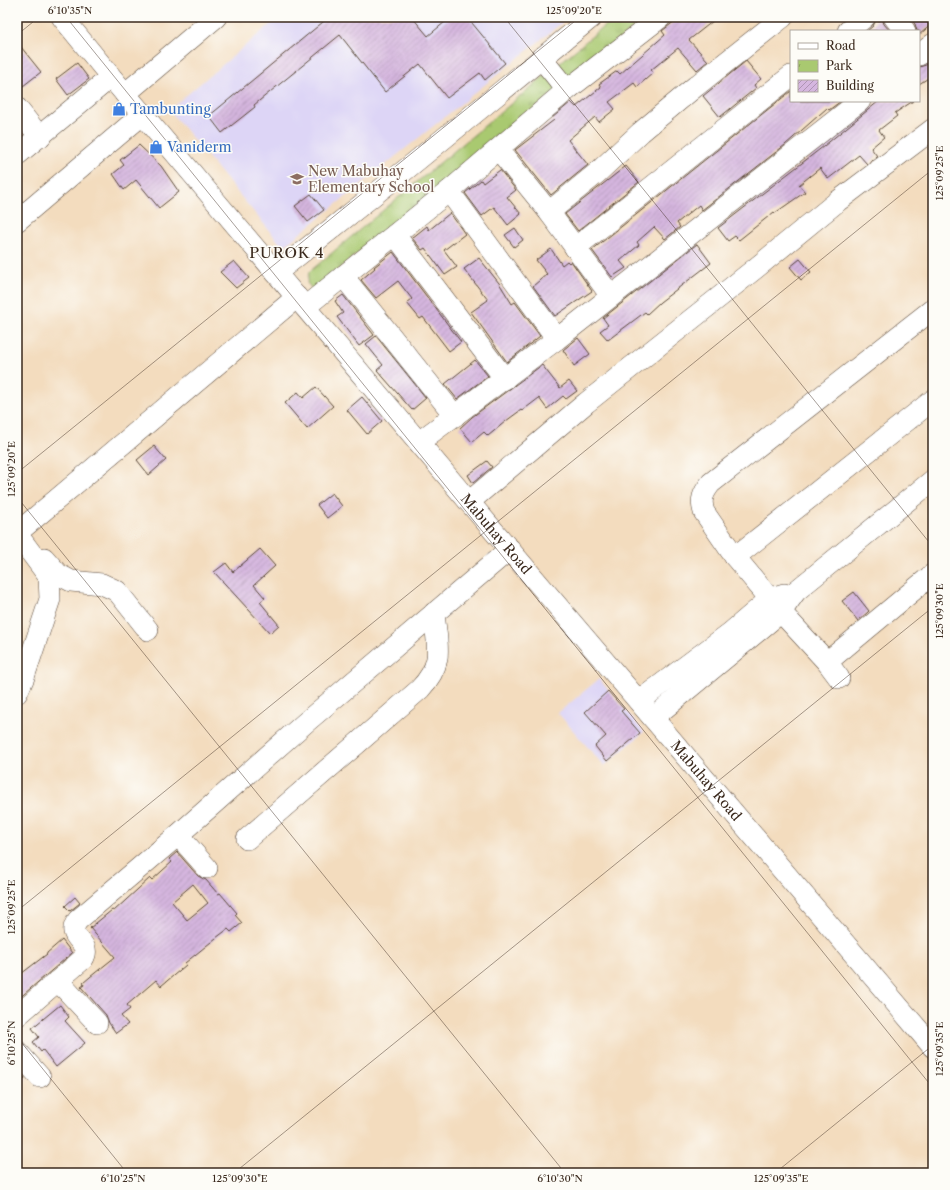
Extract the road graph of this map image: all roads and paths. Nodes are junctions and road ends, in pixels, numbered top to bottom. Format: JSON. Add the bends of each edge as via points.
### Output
{"nodes":[{"id":1,"x":62,"y":17,"type":"edge"},
{"id":2,"x":592,"y":17,"type":"edge"},
{"id":3,"x":661,"y":17,"type":"edge"},
{"id":4,"x":783,"y":17,"type":"edge"},
{"id":5,"x":865,"y":17,"type":"edge"},
{"id":6,"x":894,"y":17,"type":"edge"},
{"id":7,"x":206,"y":20,"type":"edge"},
{"id":8,"x":849,"y":30,"type":"edge"},
{"id":9,"x":904,"y":30,"type":"edge"},
{"id":10,"x":541,"y":58,"type":"junction"},
{"id":11,"x":111,"y":77,"type":"junction"},
{"id":12,"x":790,"y":77,"type":"edge"},
{"id":13,"x":567,"y":90,"type":"junction"},
{"id":14,"x":125,"y":94,"type":"junction"},
{"id":15,"x":859,"y":102,"type":"edge"},
{"id":16,"x":17,"y":108,"type":"edge"},
{"id":17,"x":143,"y":114,"type":"junction"},
{"id":18,"x":933,"y":129,"type":"edge"},
{"id":19,"x":40,"y":137,"type":"junction"},
{"id":20,"x":499,"y":150,"type":"junction"},
{"id":21,"x":17,"y":155,"type":"edge"},
{"id":22,"x":449,"y":191,"type":"junction"},
{"id":23,"x":549,"y":212,"type":"junction"},
{"id":24,"x":17,"y":221,"type":"edge"},
{"id":25,"x":395,"y":235,"type":"junction"},
{"id":26,"x":575,"y":248,"type":"junction"},
{"id":27,"x":276,"y":272,"type":"junction"},
{"id":28,"x":343,"y":276,"type":"junction"},
{"id":29,"x":611,"y":296,"type":"junction"},
{"id":30,"x":301,"y":302,"type":"junction"},
{"id":31,"x":933,"y":309,"type":"edge"},
{"id":32,"x":557,"y":339,"type":"junction"},
{"id":33,"x":505,"y":379,"type":"junction"},
{"id":34,"x":933,"y":400,"type":"edge"},
{"id":35,"x":455,"y":416,"type":"junction"},
{"id":36,"x":419,"y":442,"type":"junction"},
{"id":37,"x":933,"y":480,"type":"edge"},
{"id":38,"x":469,"y":502,"type":"junction"},
{"id":39,"x":18,"y":532,"type":"edge"},
{"id":40,"x":510,"y":549,"type":"junction"},
{"id":41,"x":735,"y":557,"type":"junction"},
{"id":42,"x":933,"y":574,"type":"edge"},
{"id":43,"x":776,"y":605,"type":"junction"},
{"id":44,"x":434,"y":613,"type":"junction"},
{"id":45,"x":148,"y":630,"type":"dead end"},
{"id":46,"x":735,"y":640,"type":"junction"},
{"id":47,"x":17,"y":693,"type":"edge"},
{"id":48,"x":639,"y":702,"type":"junction"},
{"id":49,"x":653,"y":718,"type":"junction"},
{"id":50,"x":178,"y":835,"type":"junction"},
{"id":51,"x":247,"y":839,"type":"dead end"},
{"id":52,"x":207,"y":868,"type":"dead end"},
{"id":53,"x":58,"y":980,"type":"junction"},
{"id":54,"x":17,"y":1016,"type":"edge"},
{"id":55,"x":97,"y":1023,"type":"dead end"},
{"id":56,"x":933,"y":1047,"type":"edge"},
{"id":57,"x":17,"y":1051,"type":"edge"},
{"id":58,"x":40,"y":1077,"type":"dead end"}],
"edges":[{"from":1,"to":11,"type":"street","name":"Mabuhay Road"},
{"from":2,"to":10,"type":"street"},
{"from":3,"to":13,"type":"street"},
{"from":4,"to":23,"type":"street","via":[[696,86]]},
{"from":5,"to":8,"type":"street"},
{"from":6,"to":9,"type":"street"},
{"from":7,"to":14,"type":"street"},
{"from":10,"to":13,"type":"street"},
{"from":10,"to":27,"type":"street"},
{"from":11,"to":14,"type":"street","name":"Mabuhay Road"},
{"from":11,"to":19,"type":"street"},
{"from":12,"to":26,"type":"street"},
{"from":13,"to":20,"type":"street"},
{"from":14,"to":17,"type":"street","name":"Mabuhay Road"},
{"from":15,"to":29,"type":"street"},
{"from":16,"to":19,"type":"street"},
{"from":17,"to":24,"type":"street"},
{"from":17,"to":27,"type":"street","name":"Mabuhay Road"},
{"from":18,"to":38,"type":"street","via":[[838,201],[586,403]]},
{"from":19,"to":21,"type":"street"},
{"from":20,"to":22,"type":"street"},
{"from":20,"to":23,"type":"street"},
{"from":22,"to":25,"type":"street"},
{"from":22,"to":32,"type":"street"},
{"from":23,"to":26,"type":"street"},
{"from":25,"to":28,"type":"street"},
{"from":25,"to":33,"type":"street"},
{"from":26,"to":29,"type":"street"},
{"from":27,"to":30,"type":"street","name":"Mabuhay Road"},
{"from":28,"to":30,"type":"street"},
{"from":28,"to":35,"type":"street"},
{"from":29,"to":32,"type":"street"},
{"from":30,"to":36,"type":"street","name":"Mabuhay Road"},
{"from":30,"to":39,"type":"street"},
{"from":31,"to":41,"type":"street","via":[[704,491],[701,504],[704,512]]},
{"from":32,"to":33,"type":"street"},
{"from":33,"to":35,"type":"street"},
{"from":34,"to":41,"type":"street"},
{"from":35,"to":36,"type":"street"},
{"from":36,"to":38,"type":"street","name":"Mabuhay Road"},
{"from":37,"to":43,"type":"street"},
{"from":38,"to":40,"type":"street","name":"Mabuhay Road"},
{"from":39,"to":45,"type":"street","via":[[58,574],[71,581],[102,584],[117,591]]},
{"from":39,"to":47,"type":"street","via":[[49,577],[50,599]]},
{"from":40,"to":44,"type":"street"},
{"from":40,"to":48,"type":"street","name":"Mabuhay Road"},
{"from":41,"to":43,"type":"street"},
{"from":42,"to":43,"type":"street","via":[[833,670]]},
{"from":43,"to":46,"type":"street"},
{"from":44,"to":50,"type":"street"},
{"from":44,"to":51,"type":"street","via":[[437,660],[427,681]]},
{"from":46,"to":48,"type":"street"},
{"from":46,"to":49,"type":"street"},
{"from":48,"to":49,"type":"street","name":"Mabuhay Road"},
{"from":49,"to":56,"type":"street","name":"Mabuhay Road"},
{"from":50,"to":52,"type":"street"},
{"from":50,"to":53,"type":"street","via":[[78,920],[73,930],[86,949],[86,954]]},
{"from":53,"to":54,"type":"street"},
{"from":53,"to":55,"type":"street"},
{"from":57,"to":58,"type":"street"}]}
